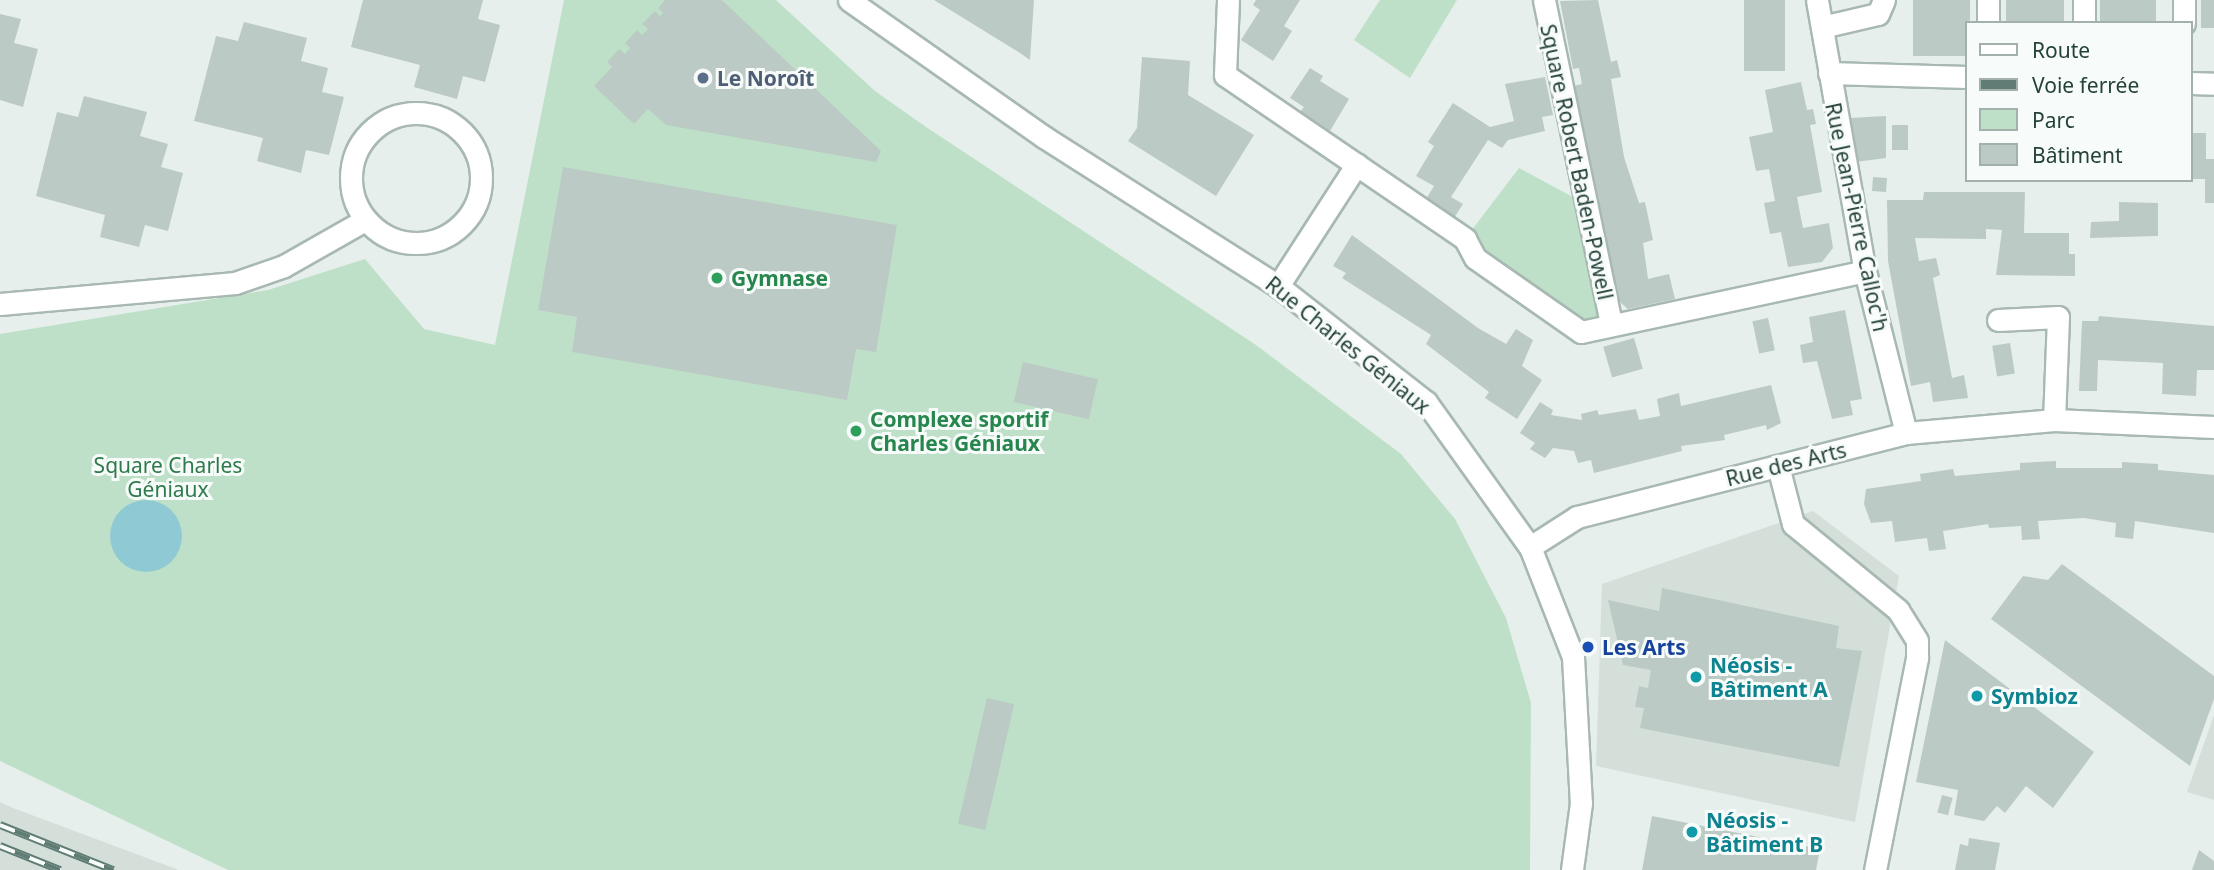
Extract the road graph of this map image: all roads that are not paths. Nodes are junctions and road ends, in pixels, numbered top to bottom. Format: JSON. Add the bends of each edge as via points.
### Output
{"nodes":[{"id":1,"x":849,"y":0,"type":"edge"},
{"id":2,"x":1228,"y":0,"type":"edge"},
{"id":3,"x":1544,"y":0,"type":"edge"},
{"id":4,"x":1817,"y":0,"type":"edge"},
{"id":5,"x":1884,"y":0,"type":"edge"},
{"id":6,"x":1988,"y":0,"type":"edge"},
{"id":7,"x":2084,"y":0,"type":"edge"},
{"id":8,"x":2185,"y":0,"type":"edge"},
{"id":9,"x":1988,"y":21,"type":"edge"},
{"id":10,"x":2084,"y":21,"type":"edge"},
{"id":11,"x":2183,"y":21,"type":"edge"},
{"id":12,"x":1822,"y":27,"type":"junction"},
{"id":13,"x":1829,"y":73,"type":"junction"},
{"id":14,"x":1966,"y":77,"type":"edge"},
{"id":15,"x":2193,"y":83,"type":"edge"},
{"id":16,"x":2214,"y":84,"type":"edge"},
{"id":17,"x":1357,"y":164,"type":"junction"},
{"id":18,"x":365,"y":220,"type":"junction"},
{"id":19,"x":1865,"y":271,"type":"junction"},
{"id":20,"x":1278,"y":286,"type":"junction"},
{"id":21,"x":0,"y":304,"type":"edge"},
{"id":22,"x":1998,"y":320,"type":"dead end"},
{"id":23,"x":1611,"y":323,"type":"junction"},
{"id":24,"x":2054,"y":420,"type":"junction"},
{"id":25,"x":2214,"y":427,"type":"edge"},
{"id":26,"x":1906,"y":433,"type":"junction"},
{"id":27,"x":1778,"y":466,"type":"junction"},
{"id":28,"x":1530,"y":547,"type":"junction"},
{"id":29,"x":1572,"y":870,"type":"edge"},
{"id":30,"x":1875,"y":870,"type":"edge"}],
"edges":[{"from":1,"to":20,"type":"street","name":"Rue Charles Géniaux","via":[[1062,149]]},
{"from":2,"to":17,"type":"street","name":"Square Robert Baden-Powell","via":[[1225,75]]},
{"from":3,"to":23,"type":"street","name":"Square Robert Baden-Powell"},
{"from":4,"to":12,"type":"street","name":"Rue Jean-Pierre Calloc'h"},
{"from":5,"to":12,"type":"street","via":[[1878,15]]},
{"from":6,"to":9,"type":"street"},
{"from":7,"to":10,"type":"street"},
{"from":8,"to":11,"type":"street"},
{"from":12,"to":13,"type":"street","name":"Rue Jean-Pierre Calloc'h"},
{"from":13,"to":14,"type":"street"},
{"from":13,"to":19,"type":"street","name":"Rue Jean-Pierre Calloc'h"},
{"from":15,"to":16,"type":"street"},
{"from":17,"to":20,"type":"street"},
{"from":17,"to":23,"type":"street","name":"Square Robert Baden-Powell","via":[[1465,239],[1475,258],[1581,332]]},
{"from":18,"to":18,"type":"street","via":[[400,242],[441,238],[459,227],[472,211],[481,171],[464,133],[446,120],[424,113],[402,114],[381,122],[364,137],[350,179],[354,201]]},
{"from":18,"to":21,"type":"street","via":[[284,266],[235,283]]},
{"from":19,"to":23,"type":"street","name":"Square Robert Baden-Powell"},
{"from":19,"to":26,"type":"street","name":"Rue Jean-Pierre Calloc'h"},
{"from":20,"to":28,"type":"street","name":"Rue Charles Géniaux","via":[[1426,402]]},
{"from":22,"to":24,"type":"street","via":[[2058,317]]},
{"from":24,"to":25,"type":"street","name":"Rue des Arts"},
{"from":24,"to":26,"type":"street","name":"Rue des Arts"},
{"from":26,"to":27,"type":"street","name":"Rue des Arts"},
{"from":27,"to":28,"type":"street","name":"Rue des Arts","via":[[1577,517]]},
{"from":27,"to":30,"type":"street","via":[[1793,524],[1898,610],[1917,641]]},
{"from":28,"to":29,"type":"street","name":"Rue Charles Géniaux","via":[[1573,657],[1581,803]]}]}
